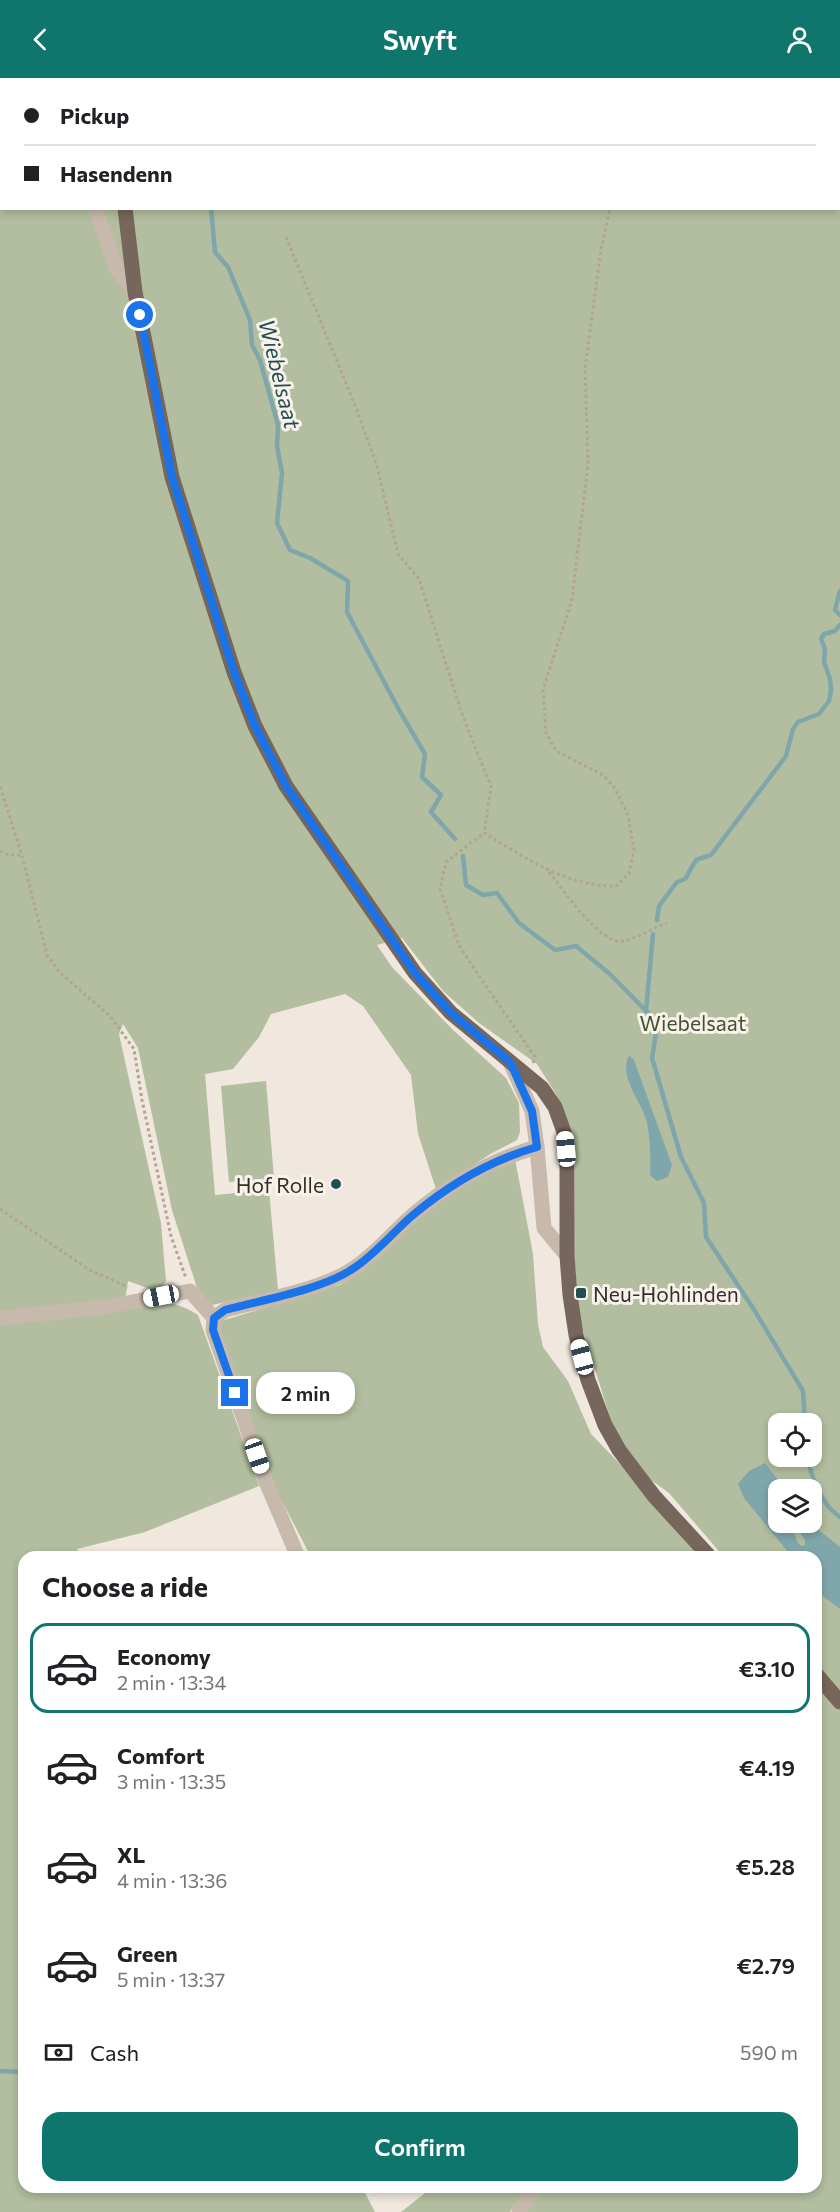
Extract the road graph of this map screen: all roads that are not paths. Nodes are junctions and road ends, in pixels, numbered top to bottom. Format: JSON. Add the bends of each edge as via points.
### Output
{"nodes":[{"id":1,"x":96,"y":210,"type":"edge"},
{"id":2,"x":125,"y":210,"type":"edge"},
{"id":3,"x":135,"y":292,"type":"junction"},
{"id":4,"x":510,"y":1062,"type":"junction"},
{"id":5,"x":537,"y":1147,"type":"junction"},
{"id":6,"x":567,"y":1256,"type":"junction"},
{"id":7,"x":0,"y":1318,"type":"edge"},
{"id":8,"x":214,"y":1318,"type":"junction"},
{"id":9,"x":295,"y":1551,"type":"edge"},
{"id":10,"x":704,"y":1551,"type":"edge"},
{"id":11,"x":822,"y":1681,"type":"edge"},
{"id":12,"x":840,"y":1702,"type":"edge"},
{"id":13,"x":531,"y":2193,"type":"edge"},
{"id":14,"x":519,"y":2212,"type":"edge"}],
"edges":[{"from":1,"to":3,"type":"street","via":[[117,270]]},
{"from":2,"to":3,"type":"main road"},
{"from":3,"to":4,"type":"main road","via":[[172,477],[234,672],[268,754],[415,973],[451,1013]]},
{"from":4,"to":5,"type":"street","via":[[532,1111]]},
{"from":4,"to":6,"type":"main road","via":[[542,1088],[555,1107],[564,1132]]},
{"from":5,"to":6,"type":"street","via":[[544,1228]]},
{"from":5,"to":8,"type":"street","via":[[508,1155],[467,1175],[337,1279],[225,1310]]},
{"from":6,"to":10,"type":"main road","via":[[576,1335],[605,1425],[654,1496]]},
{"from":7,"to":8,"type":"street","via":[[106,1307],[190,1291]]},
{"from":8,"to":9,"type":"street","via":[[213,1330],[264,1477]]},
{"from":11,"to":12,"type":"main road"},
{"from":13,"to":14,"type":"street"}]}
